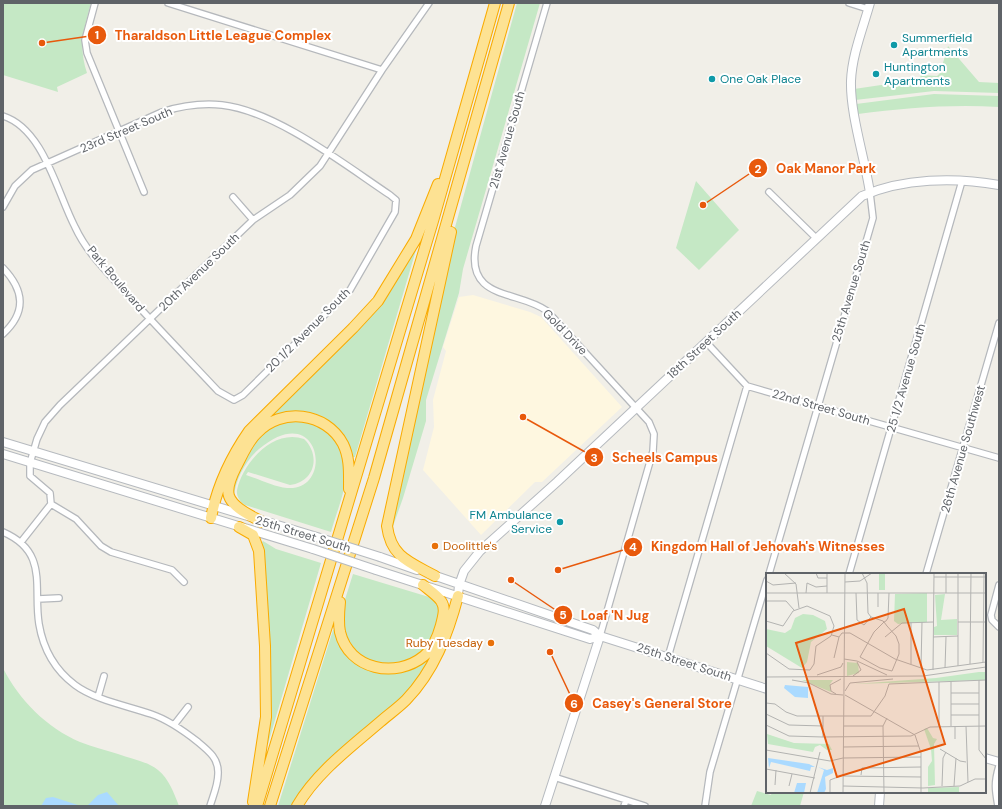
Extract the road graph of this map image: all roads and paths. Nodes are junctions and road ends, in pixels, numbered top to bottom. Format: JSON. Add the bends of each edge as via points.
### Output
{"nodes":[{"id":1,"x":95,"y":3,"type":"edge"},
{"id":2,"x":168,"y":3,"type":"edge"},
{"id":3,"x":429,"y":3,"type":"edge"},
{"id":4,"x":495,"y":3,"type":"edge"},
{"id":5,"x":510,"y":3,"type":"edge"},
{"id":6,"x":547,"y":3,"type":"edge"},
{"id":7,"x":850,"y":3,"type":"edge"},
{"id":8,"x":869,"y":6,"type":"edge"},
{"id":9,"x":382,"y":70,"type":"junction"},
{"id":10,"x":3,"y":116,"type":"edge"},
{"id":11,"x":461,"y":122,"type":"junction"},
{"id":12,"x":119,"y":132,"type":"junction"},
{"id":13,"x":470,"y":147,"type":"junction"},
{"id":14,"x":328,"y":154,"type":"junction"},
{"id":15,"x":46,"y":164,"type":"junction"},
{"id":16,"x":962,"y":181,"type":"junction"},
{"id":17,"x":999,"y":185,"type":"edge"},
{"id":18,"x":144,"y":192,"type":"dead end"},
{"id":19,"x":769,"y":192,"type":"dead end"},
{"id":20,"x":870,"y":193,"type":"junction"},
{"id":21,"x":233,"y":197,"type":"dead end"},
{"id":22,"x":3,"y":207,"type":"edge"},
{"id":23,"x":253,"y":220,"type":"junction"},
{"id":24,"x":381,"y":238,"type":"joint"},
{"id":25,"x":816,"y":238,"type":"junction"},
{"id":26,"x":3,"y":268,"type":"edge"},
{"id":27,"x":480,"y":277,"type":"joint"},
{"id":28,"x":150,"y":319,"type":"junction"},
{"id":29,"x":999,"y":323,"type":"edge"},
{"id":30,"x":3,"y":334,"type":"edge"},
{"id":31,"x":706,"y":342,"type":"junction"},
{"id":32,"x":259,"y":379,"type":"joint"},
{"id":33,"x":747,"y":386,"type":"junction"},
{"id":34,"x":818,"y":406,"type":"junction"},
{"id":35,"x":636,"y":408,"type":"junction"},
{"id":36,"x":892,"y":426,"type":"junction"},
{"id":37,"x":3,"y":442,"type":"edge"},
{"id":38,"x":964,"y":448,"type":"junction"},
{"id":39,"x":33,"y":451,"type":"junction"},
{"id":40,"x":3,"y":454,"type":"edge"},
{"id":41,"x":999,"y":458,"type":"edge"},
{"id":42,"x":30,"y":463,"type":"junction"},
{"id":43,"x":349,"y":502,"type":"junction"},
{"id":44,"x":51,"y":504,"type":"junction"},
{"id":45,"x":214,"y":506,"type":"junction"},
{"id":46,"x":211,"y":518,"type":"junction"},
{"id":47,"x":262,"y":522,"type":"junction"},
{"id":48,"x":239,"y":526,"type":"junction"},
{"id":49,"x":3,"y":532,"type":"edge"},
{"id":50,"x":21,"y":542,"type":"junction"},
{"id":51,"x":769,"y":573,"type":"edge"},
{"id":52,"x":849,"y":573,"type":"edge"},
{"id":53,"x":926,"y":573,"type":"edge"},
{"id":54,"x":344,"y":576,"type":"junction"},
{"id":55,"x":435,"y":576,"type":"junction"},
{"id":56,"x":184,"y":582,"type":"dead end"},
{"id":57,"x":766,"y":583,"type":"edge"},
{"id":58,"x":459,"y":584,"type":"junction"},
{"id":59,"x":423,"y":585,"type":"junction"},
{"id":60,"x":999,"y":585,"type":"edge"},
{"id":61,"x":458,"y":596,"type":"junction"},
{"id":62,"x":59,"y":598,"type":"dead end"},
{"id":63,"x":38,"y":599,"type":"junction"},
{"id":64,"x":999,"y":628,"type":"edge"},
{"id":65,"x":600,"y":636,"type":"junction"},
{"id":66,"x":668,"y":657,"type":"junction"},
{"id":67,"x":104,"y":676,"type":"dead end"},
{"id":68,"x":738,"y":679,"type":"junction"},
{"id":69,"x":766,"y":689,"type":"edge"},
{"id":70,"x":98,"y":697,"type":"junction"},
{"id":71,"x":188,"y":707,"type":"dead end"},
{"id":72,"x":174,"y":725,"type":"junction"},
{"id":73,"x":986,"y":758,"type":"edge"},
{"id":74,"x":999,"y":762,"type":"edge"},
{"id":75,"x":999,"y":766,"type":"edge"},
{"id":76,"x":554,"y":777,"type":"junction"},
{"id":77,"x":998,"y":790,"type":"edge"},
{"id":78,"x":880,"y":793,"type":"edge"},
{"id":79,"x":625,"y":803,"type":"edge"},
{"id":80,"x":210,"y":806,"type":"edge"},
{"id":81,"x":252,"y":806,"type":"edge"},
{"id":82,"x":257,"y":806,"type":"edge"},
{"id":83,"x":270,"y":806,"type":"edge"},
{"id":84,"x":297,"y":806,"type":"edge"},
{"id":85,"x":545,"y":806,"type":"edge"},
{"id":86,"x":645,"y":806,"type":"edge"},
{"id":87,"x":705,"y":806,"type":"edge"},
{"id":88,"x":879,"y":806,"type":"edge"},
{"id":89,"x":998,"y":806,"type":"edge"}],
"edges":[{"from":1,"to":12,"type":"street","via":[[85,40],[87,53]]},
{"from":2,"to":9,"type":"street"},
{"from":3,"to":9,"type":"street","name":"20th Avenue South"},
{"from":4,"to":11,"type":"highway"},
{"from":5,"to":13,"type":"highway"},
{"from":6,"to":27,"type":"street","name":"21st Avenue South","via":[[476,246],[474,260]]},
{"from":7,"to":8,"type":"street"},
{"from":8,"to":20,"type":"main road","name":"25th Avenue South","via":[[853,66],[851,86]]},
{"from":9,"to":14,"type":"street","name":"20th Avenue South"},
{"from":10,"to":15,"type":"street","name":"Park Boulevard","via":[[14,120],[25,130],[40,149]]},
{"from":11,"to":43,"type":"highway"},
{"from":11,"to":45,"type":"highway","via":[[416,239],[392,281],[353,328],[249,431],[230,462]]},
{"from":12,"to":14,"type":"street","name":"23rd Street South","via":[[176,108],[222,105],[248,111],[290,130]]},
{"from":12,"to":15,"type":"street","name":"23rd Street South"},
{"from":12,"to":18,"type":"street"},
{"from":13,"to":54,"type":"highway"},
{"from":13,"to":55,"type":"highway","via":[[387,526],[389,537],[398,555]]},
{"from":14,"to":23,"type":"street","name":"20th Avenue South","via":[[320,166],[290,195]]},
{"from":14,"to":24,"type":"street","name":"23rd Street South","via":[[396,200],[395,212]]},
{"from":15,"to":22,"type":"street","name":"23rd Street South","via":[[23,176]]},
{"from":15,"to":28,"type":"street","name":"Park Boulevard","via":[[75,228],[86,245],[109,275]]},
{"from":16,"to":17,"type":"main road","name":"18th Street South"},
{"from":16,"to":20,"type":"main road","name":"18th Street South","via":[[910,184]]},
{"from":16,"to":36,"type":"street","name":"25 1/2 Avenue South"},
{"from":19,"to":25,"type":"street"},
{"from":20,"to":25,"type":"main road","name":"18th Street South","via":[[862,196]]},
{"from":20,"to":34,"type":"street","name":"25th Avenue South","via":[[873,218]]},
{"from":21,"to":23,"type":"street"},
{"from":23,"to":28,"type":"street","name":"20th Avenue South"},
{"from":24,"to":32,"type":"street","name":"20 1/2 Avenue South","via":[[350,290]]},
{"from":25,"to":31,"type":"main road","name":"18th Street South"},
{"from":26,"to":30,"type":"street","via":[[13,279],[20,294],[20,306],[13,324]]},
{"from":27,"to":35,"type":"street","name":"Gold Drive","via":[[499,294],[533,303],[547,311]]},
{"from":28,"to":32,"type":"street","name":"Park Boulevard","via":[[224,396],[234,400]]},
{"from":28,"to":39,"type":"street","name":"20th Avenue South","via":[[60,404],[46,422]]},
{"from":29,"to":38,"type":"street","name":"26th Avenue Southwest"},
{"from":31,"to":33,"type":"street"},
{"from":31,"to":35,"type":"main road","name":"18th Street South"},
{"from":33,"to":34,"type":"street","name":"22nd Street South"},
{"from":33,"to":66,"type":"street"},
{"from":34,"to":36,"type":"street","name":"22nd Street South"},
{"from":34,"to":51,"type":"street","name":"25th Avenue South"},
{"from":35,"to":58,"type":"main road","name":"18th Street South","via":[[480,551],[464,571]]},
{"from":35,"to":65,"type":"street","name":"Gold Drive","via":[[649,422],[654,434],[653,449]]},
{"from":36,"to":38,"type":"street","name":"22nd Street South"},
{"from":36,"to":52,"type":"street","name":"25 1/2 Avenue South"},
{"from":37,"to":39,"type":"main road","name":"25th Street South"},
{"from":38,"to":41,"type":"street","name":"22nd Street South"},
{"from":38,"to":53,"type":"street","name":"26th Avenue Southwest"},
{"from":39,"to":42,"type":"street","name":"20th Avenue South"},
{"from":39,"to":45,"type":"main road","name":"25th Street South"},
{"from":40,"to":42,"type":"main road","name":"25th Street South"},
{"from":42,"to":44,"type":"street","via":[[30,476],[50,493]]},
{"from":42,"to":46,"type":"main road","name":"25th Street South"},
{"from":43,"to":47,"type":"highway","via":[[349,464],[343,444],[332,429],[320,421],[305,416],[288,417],[273,421],[256,433],[241,458],[229,487],[231,500]]},
{"from":43,"to":82,"type":"highway"},
{"from":44,"to":50,"type":"street"},
{"from":44,"to":56,"type":"street","via":[[76,519],[101,546],[111,552],[172,570]]},
{"from":45,"to":46,"type":"highway"},
{"from":45,"to":47,"type":"main road","name":"25th Street South"},
{"from":46,"to":48,"type":"main road","name":"25th Street South"},
{"from":47,"to":55,"type":"main road","name":"25th Street South","bridge":true},
{"from":48,"to":59,"type":"main road","name":"25th Street South","bridge":true},
{"from":48,"to":81,"type":"highway","via":[[253,535],[259,551],[265,646],[266,717]]},
{"from":49,"to":50,"type":"street"},
{"from":50,"to":63,"type":"street","via":[[31,556],[36,570]]},
{"from":54,"to":59,"type":"highway","via":[[339,617],[340,633],[348,649],[361,661],[375,668],[390,670],[402,668],[424,656],[437,637],[444,611],[442,602]]},
{"from":54,"to":83,"type":"highway"},
{"from":55,"to":58,"type":"main road","name":"25th Street South"},
{"from":57,"to":68,"type":"street"},
{"from":58,"to":61,"type":"main road","name":"18th Street South"},
{"from":58,"to":65,"type":"main road","name":"25th Street South","via":[[593,630]]},
{"from":59,"to":61,"type":"main road","name":"25th Street South"},
{"from":60,"to":64,"type":"street","via":[[991,615]]},
{"from":61,"to":65,"type":"main road","name":"25th Street South","via":[[590,639]]},
{"from":61,"to":84,"type":"highway","via":[[441,648],[425,676],[405,701],[324,772]]},
{"from":62,"to":63,"type":"street"},
{"from":63,"to":70,"type":"street","via":[[39,623],[45,645],[55,665],[76,686]]},
{"from":65,"to":66,"type":"main road","name":"25th Street South"},
{"from":65,"to":76,"type":"main road"},
{"from":66,"to":68,"type":"main road","name":"25th Street South"},
{"from":67,"to":70,"type":"street"},
{"from":68,"to":69,"type":"main road","name":"25th Street South"},
{"from":68,"to":87,"type":"street","via":[[710,772]]},
{"from":70,"to":72,"type":"street","via":[[152,714]]},
{"from":71,"to":72,"type":"street"},
{"from":72,"to":80,"type":"street","via":[[211,752],[217,762],[217,779]]},
{"from":73,"to":74,"type":"main road"},
{"from":75,"to":77,"type":"street","via":[[994,782]]},
{"from":76,"to":79,"type":"street"},
{"from":76,"to":85,"type":"main road"},
{"from":77,"to":89,"type":"street"},
{"from":78,"to":88,"type":"main road"},
{"from":79,"to":86,"type":"street"}]}
